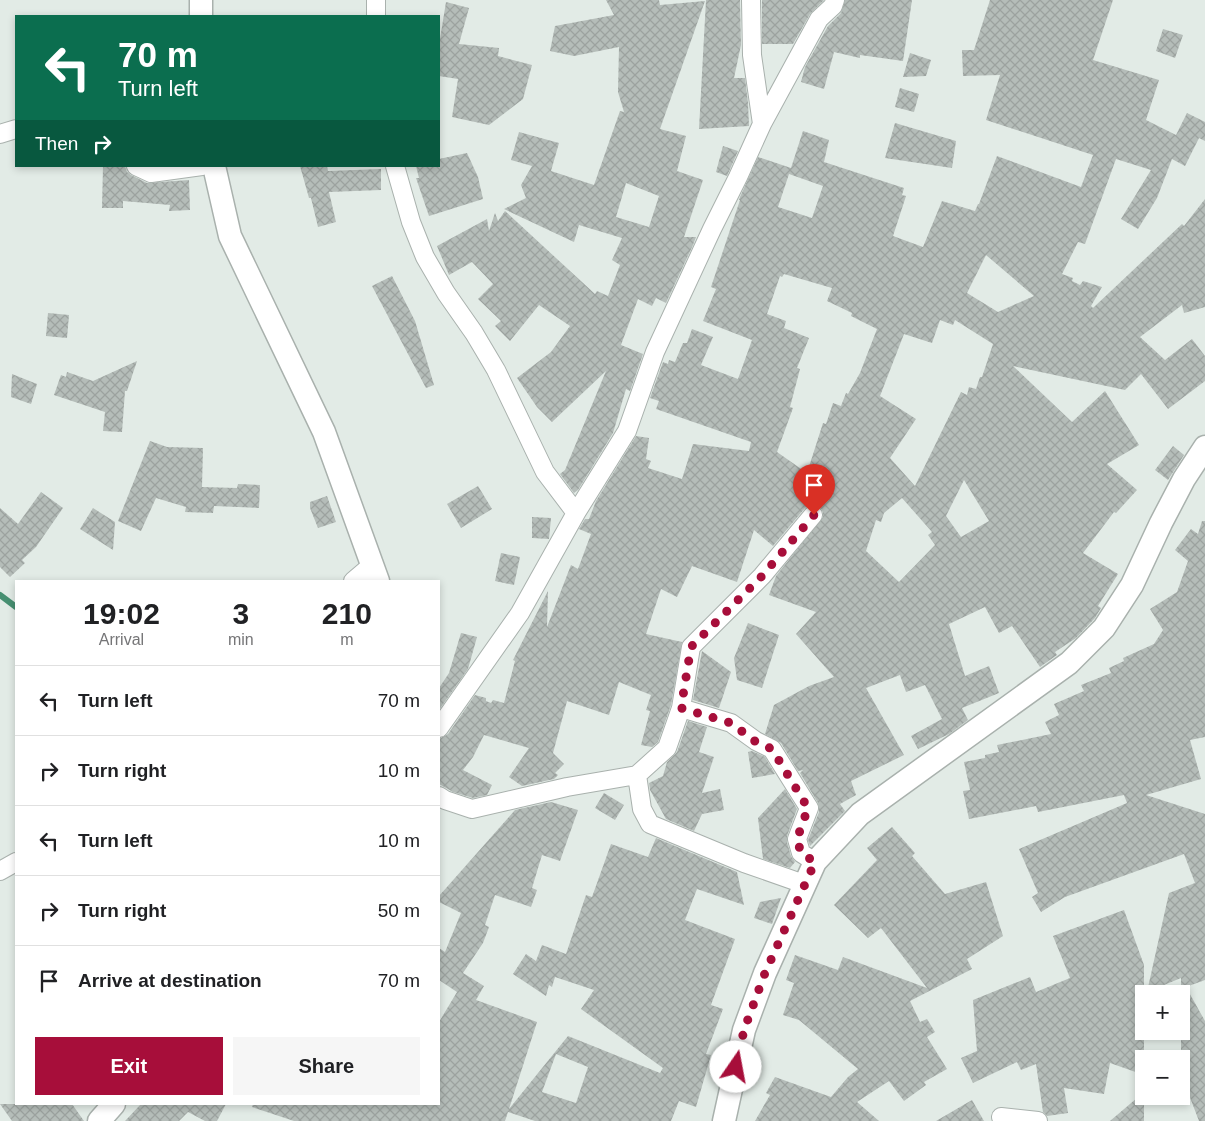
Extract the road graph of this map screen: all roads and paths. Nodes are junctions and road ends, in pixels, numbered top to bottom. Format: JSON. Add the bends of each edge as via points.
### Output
{"nodes":[{"id":1,"x":201,"y":0,"type":"edge"},
{"id":2,"x":376,"y":0,"type":"edge"},
{"id":3,"x":752,"y":0,"type":"edge"},
{"id":4,"x":835,"y":0,"type":"edge"},
{"id":5,"x":202,"y":15,"type":"edge"},
{"id":6,"x":376,"y":15,"type":"edge"},
{"id":7,"x":762,"y":124,"type":"junction"},
{"id":8,"x":15,"y":128,"type":"edge"},
{"id":9,"x":0,"y":134,"type":"edge"},
{"id":10,"x":138,"y":167,"type":"edge"},
{"id":11,"x":195,"y":167,"type":"edge"},
{"id":12,"x":214,"y":167,"type":"edge"},
{"id":13,"x":395,"y":167,"type":"edge"},
{"id":14,"x":1205,"y":447,"type":"edge"},
{"id":15,"x":576,"y":513,"type":"junction"},
{"id":16,"x":814,"y":515,"type":"dead end"},
{"id":17,"x":375,"y":573,"type":"edge"},
{"id":18,"x":356,"y":580,"type":"edge"},
{"id":19,"x":681,"y":708,"type":"junction"},
{"id":20,"x":440,"y":727,"type":"edge"},
{"id":21,"x":637,"y":775,"type":"junction"},
{"id":22,"x":440,"y":797,"type":"edge"},
{"id":23,"x":815,"y":862,"type":"junction"},
{"id":24,"x":15,"y":863,"type":"edge"},
{"id":25,"x":0,"y":871,"type":"edge"},
{"id":26,"x":804,"y":884,"type":"junction"},
{"id":27,"x":1002,"y":1117,"type":"dead end"},
{"id":28,"x":724,"y":1121,"type":"edge"},
{"id":29,"x":1038,"y":1121,"type":"edge"}],
"edges":[{"from":1,"to":5,"type":"street"},
{"from":2,"to":6,"type":"street"},
{"from":3,"to":7,"type":"street","via":[[752,55]]},
{"from":4,"to":7,"type":"street","via":[[819,19]]},
{"from":7,"to":15,"type":"street","via":[[655,352],[627,431]]},
{"from":8,"to":9,"type":"street"},
{"from":10,"to":11,"type":"street","via":[[151,173]]},
{"from":12,"to":17,"type":"street","via":[[230,236],[324,432]]},
{"from":13,"to":15,"type":"street","via":[[425,257],[496,370],[544,472]]},
{"from":14,"to":23,"type":"street","via":[[1184,479],[1132,585],[1104,628],[1069,663],[860,814]]},
{"from":15,"to":20,"type":"street","via":[[520,613]]},
{"from":16,"to":19,"type":"street","via":[[762,576],[691,647]]},
{"from":17,"to":18,"type":"street"},
{"from":19,"to":21,"type":"street","via":[[667,748]]},
{"from":19,"to":23,"type":"street","via":[[731,723],[756,742],[772,749],[808,808],[797,839],[801,853]]},
{"from":21,"to":22,"type":"street","via":[[472,809]]},
{"from":21,"to":26,"type":"street","via":[[642,809],[650,824]]},
{"from":23,"to":26,"type":"street"},
{"from":24,"to":25,"type":"street"},
{"from":26,"to":28,"type":"street","via":[[744,1030]]},
{"from":27,"to":29,"type":"street"}]}
